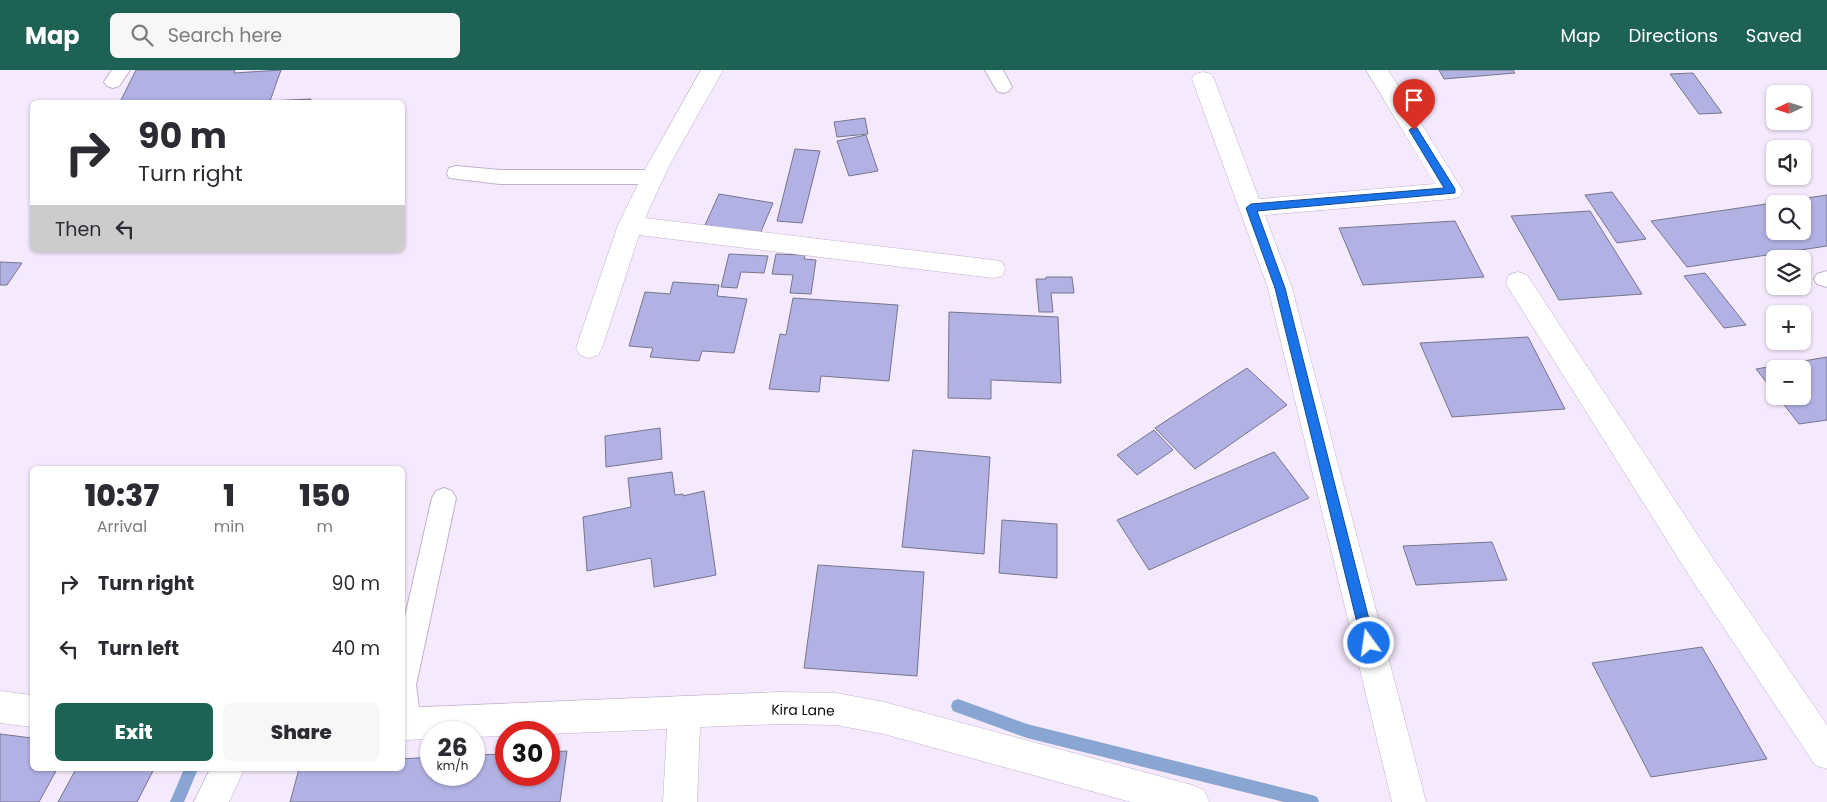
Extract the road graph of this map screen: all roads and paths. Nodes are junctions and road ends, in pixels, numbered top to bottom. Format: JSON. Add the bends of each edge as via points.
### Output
{"nodes":[{"id":1,"x":712,"y":70,"type":"edge"},
{"id":2,"x":994,"y":70,"type":"edge"},
{"id":3,"x":1377,"y":70,"type":"edge"},
{"id":4,"x":1203,"y":79,"type":"dead end"},
{"id":5,"x":1003,"y":87,"type":"dead end"},
{"id":6,"x":456,"y":173,"type":"dead end"},
{"id":7,"x":652,"y":177,"type":"junction"},
{"id":8,"x":1251,"y":208,"type":"junction"},
{"id":9,"x":630,"y":225,"type":"junction"},
{"id":10,"x":993,"y":269,"type":"dead end"},
{"id":11,"x":1518,"y":282,"type":"dead end"},
{"id":12,"x":589,"y":348,"type":"dead end"},
{"id":13,"x":444,"y":498,"type":"dead end"},
{"id":14,"x":410,"y":619,"type":"edge"},
{"id":15,"x":405,"y":666,"type":"edge"},
{"id":16,"x":0,"y":707,"type":"edge"},
{"id":17,"x":30,"y":711,"type":"edge"},
{"id":18,"x":684,"y":713,"type":"junction"},
{"id":19,"x":405,"y":724,"type":"edge"},
{"id":20,"x":1827,"y":753,"type":"edge"},
{"id":21,"x":226,"y":771,"type":"edge"},
{"id":22,"x":211,"y":802,"type":"edge"},
{"id":23,"x":680,"y":802,"type":"edge"},
{"id":24,"x":1192,"y":802,"type":"edge"},
{"id":25,"x":1409,"y":802,"type":"edge"}],
"edges":[{"from":1,"to":7,"type":"street"},
{"from":2,"to":5,"type":"lane"},
{"from":3,"to":8,"type":"street","via":[[1451,191]]},
{"from":4,"to":8,"type":"street"},
{"from":6,"to":7,"type":"lane","via":[[500,177]]},
{"from":7,"to":9,"type":"street"},
{"from":8,"to":25,"type":"street","via":[[1280,288]]},
{"from":9,"to":10,"type":"street"},
{"from":9,"to":12,"type":"street"},
{"from":11,"to":20,"type":"street","via":[[1702,570]]},
{"from":13,"to":14,"type":"lane"},
{"from":14,"to":15,"type":"lane"},
{"from":16,"to":17,"type":"street"},
{"from":18,"to":19,"type":"street","name":"Kira Lane"},
{"from":18,"to":23,"type":"street"},
{"from":18,"to":24,"type":"street","name":"Kira Lane","via":[[779,708],[836,710],[884,718]]},
{"from":21,"to":22,"type":"street"}]}
